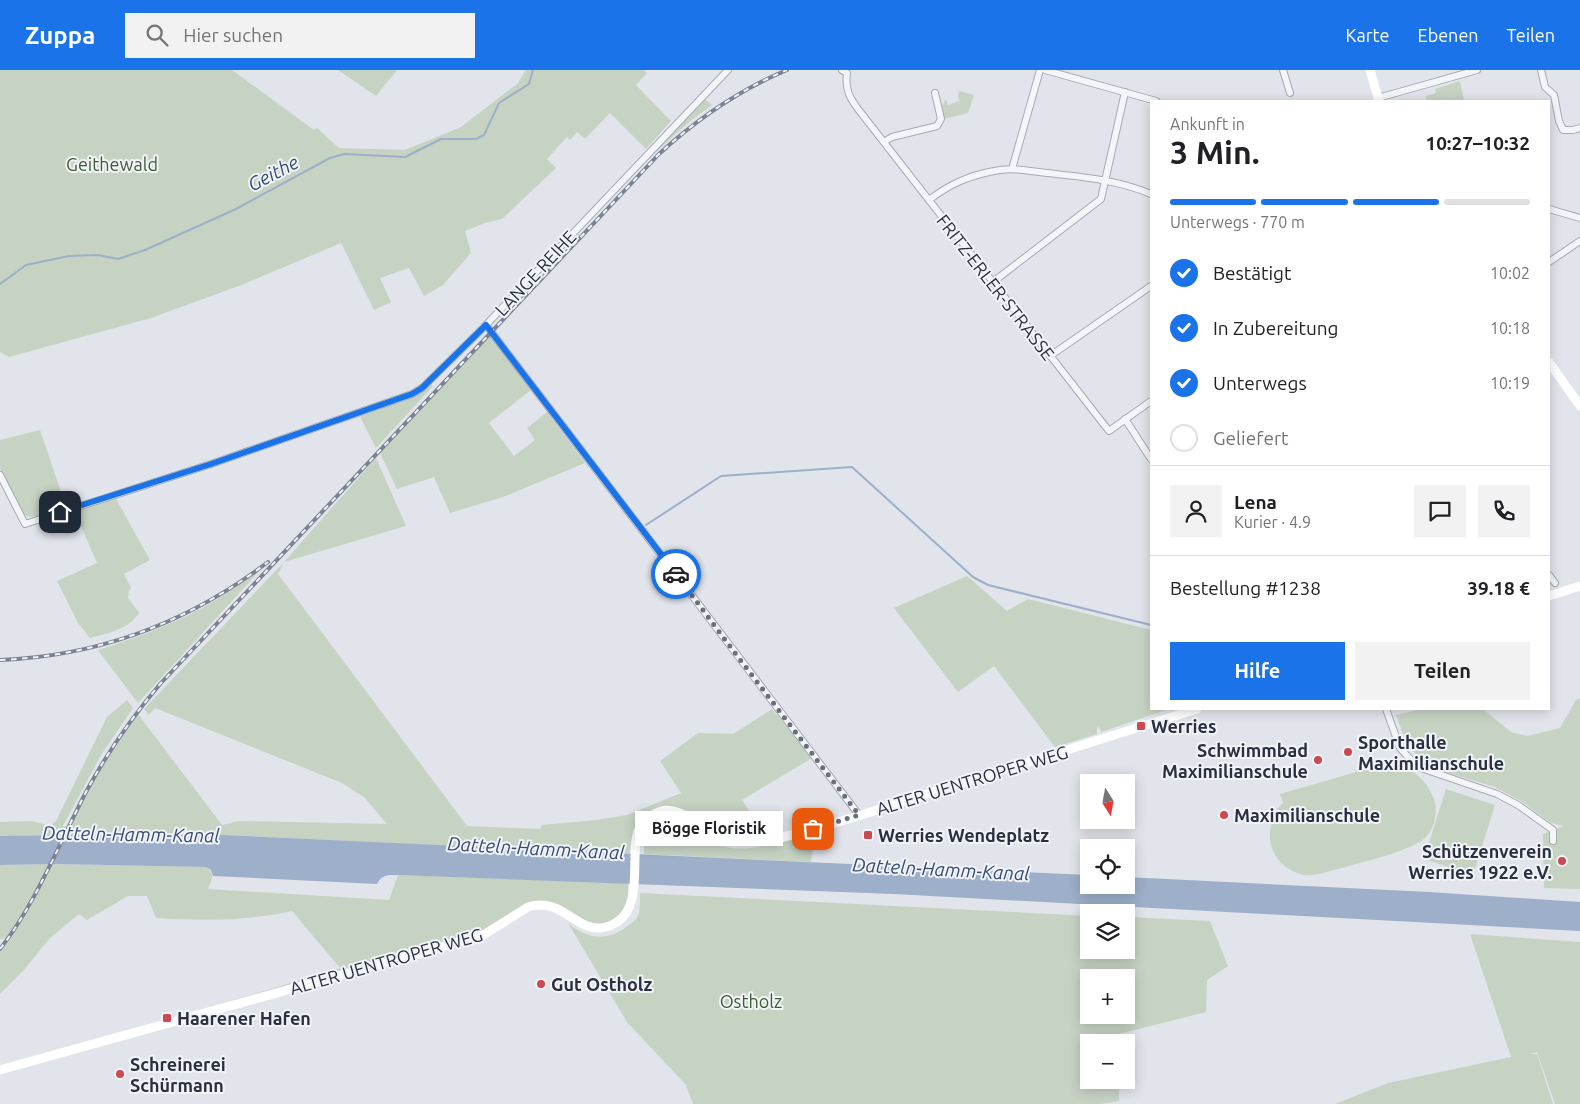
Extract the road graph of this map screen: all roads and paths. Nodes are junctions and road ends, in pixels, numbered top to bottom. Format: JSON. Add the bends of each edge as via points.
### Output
{"nodes":[{"id":1,"x":728,"y":70,"type":"edge"},
{"id":2,"x":1040,"y":70,"type":"edge"},
{"id":3,"x":1045,"y":70,"type":"edge"},
{"id":4,"x":1284,"y":70,"type":"edge"},
{"id":5,"x":1370,"y":70,"type":"edge"},
{"id":6,"x":1477,"y":70,"type":"edge"},
{"id":7,"x":1541,"y":70,"type":"edge"},
{"id":8,"x":846,"y":71,"type":"edge"},
{"id":9,"x":1125,"y":92,"type":"junction"},
{"id":10,"x":935,"y":93,"type":"dead end"},
{"id":11,"x":1290,"y":93,"type":"dead end"},
{"id":12,"x":1153,"y":100,"type":"edge"},
{"id":13,"x":1378,"y":100,"type":"edge"},
{"id":14,"x":1580,"y":128,"type":"edge"},
{"id":15,"x":884,"y":142,"type":"junction"},
{"id":16,"x":1012,"y":169,"type":"junction"},
{"id":17,"x":1105,"y":180,"type":"junction"},
{"id":18,"x":1150,"y":194,"type":"edge"},
{"id":19,"x":929,"y":200,"type":"junction"},
{"id":20,"x":1550,"y":209,"type":"edge"},
{"id":21,"x":1580,"y":218,"type":"edge"},
{"id":22,"x":1580,"y":241,"type":"edge"},
{"id":23,"x":1550,"y":261,"type":"edge"},
{"id":24,"x":993,"y":282,"type":"junction"},
{"id":25,"x":1150,"y":287,"type":"edge"},
{"id":26,"x":486,"y":325,"type":"junction"},
{"id":27,"x":1050,"y":356,"type":"junction"},
{"id":28,"x":1550,"y":363,"type":"edge"},
{"id":29,"x":1150,"y":402,"type":"edge"},
{"id":30,"x":1580,"y":406,"type":"edge"},
{"id":31,"x":1125,"y":419,"type":"junction"},
{"id":32,"x":1150,"y":457,"type":"edge"},
{"id":33,"x":0,"y":475,"type":"edge"},
{"id":34,"x":1550,"y":576,"type":"edge"},
{"id":35,"x":1556,"y":583,"type":"dead end"},
{"id":36,"x":1580,"y":586,"type":"edge"},
{"id":37,"x":1550,"y":596,"type":"edge"},
{"id":38,"x":1194,"y":710,"type":"edge"},
{"id":39,"x":1386,"y":710,"type":"edge"},
{"id":40,"x":859,"y":815,"type":"junction"},
{"id":41,"x":1553,"y":841,"type":"dead end"},
{"id":42,"x":0,"y":1070,"type":"edge"}],
"edges":[{"from":1,"to":26,"type":"street","name":"LANGE REIHE"},
{"from":2,"to":16,"type":"street"},
{"from":3,"to":9,"type":"street"},
{"from":4,"to":11,"type":"street"},
{"from":5,"to":13,"type":"street"},
{"from":6,"to":13,"type":"street"},
{"from":7,"to":14,"type":"street","via":[[1545,87],[1554,95],[1564,130]]},
{"from":8,"to":15,"type":"street","name":"FRITZ-ERLER-STRASSE","via":[[849,97]]},
{"from":9,"to":12,"type":"street"},
{"from":9,"to":17,"type":"street"},
{"from":10,"to":15,"type":"street","via":[[941,119],[937,126]]},
{"from":15,"to":19,"type":"street","name":"FRITZ-ERLER-STRASSE"},
{"from":16,"to":17,"type":"street"},
{"from":16,"to":19,"type":"street","via":[[954,183]]},
{"from":17,"to":18,"type":"street"},
{"from":17,"to":24,"type":"street","via":[[1101,199]]},
{"from":19,"to":24,"type":"street","name":"FRITZ-ERLER-STRASSE"},
{"from":20,"to":21,"type":"street"},
{"from":22,"to":23,"type":"street"},
{"from":24,"to":27,"type":"street","name":"FRITZ-ERLER-STRASSE"},
{"from":25,"to":27,"type":"street"},
{"from":26,"to":33,"type":"street","name":"LANGE REIHE","via":[[412,394],[25,524]]},
{"from":26,"to":40,"type":"street"},
{"from":27,"to":31,"type":"street","name":"FRITZ-ERLER-STRASSE","via":[[1108,431]]},
{"from":28,"to":30,"type":"street"},
{"from":29,"to":31,"type":"street"},
{"from":31,"to":32,"type":"street"},
{"from":34,"to":35,"type":"street"},
{"from":36,"to":37,"type":"street"},
{"from":38,"to":40,"type":"street","name":"ALTER UENTROPER WEG"},
{"from":39,"to":41,"type":"street","via":[[1398,743],[1409,758],[1424,769],[1485,789],[1518,805],[1553,830]]},
{"from":40,"to":42,"type":"street","name":"ALTER UENTROPER WEG","via":[[794,835],[752,842],[728,838],[687,814],[665,810],[652,815],[638,831],[632,900],[621,919],[609,926],[596,928],[582,924],[556,907],[534,905],[479,936]]}]}
